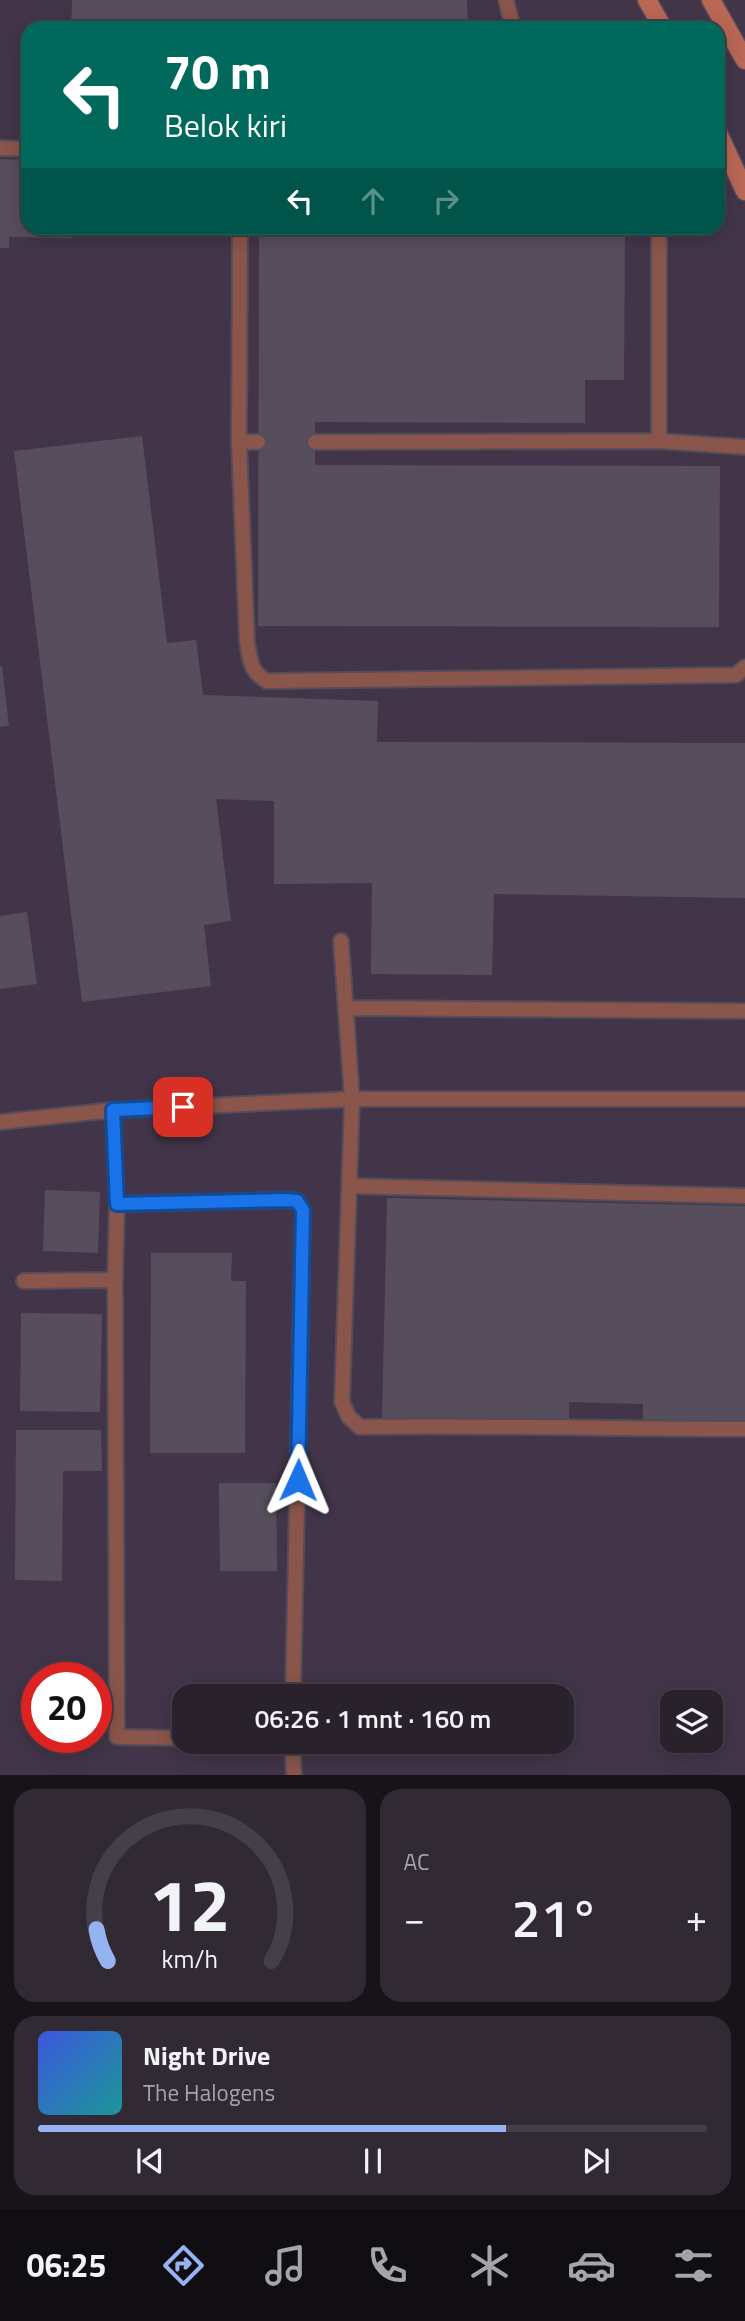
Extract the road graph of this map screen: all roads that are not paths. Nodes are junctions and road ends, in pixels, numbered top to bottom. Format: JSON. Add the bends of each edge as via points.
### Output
{"nodes":[{"id":1,"x":506,"y":0,"type":"edge"},
{"id":2,"x":646,"y":0,"type":"edge"},
{"id":3,"x":711,"y":0,"type":"edge"},
{"id":4,"x":511,"y":21,"type":"edge"},
{"id":5,"x":659,"y":21,"type":"edge"},
{"id":6,"x":723,"y":21,"type":"edge"},
{"id":7,"x":725,"y":25,"type":"edge"},
{"id":8,"x":745,"y":60,"type":"edge"},
{"id":9,"x":0,"y":148,"type":"edge"},
{"id":10,"x":725,"y":148,"type":"edge"},
{"id":11,"x":21,"y":149,"type":"edge"},
{"id":12,"x":745,"y":191,"type":"edge"},
{"id":13,"x":240,"y":235,"type":"edge"},
{"id":14,"x":659,"y":235,"type":"edge"},
{"id":15,"x":659,"y":441,"type":"junction"},
{"id":16,"x":239,"y":442,"type":"junction"},
{"id":17,"x":258,"y":442,"type":"dead end"},
{"id":18,"x":314,"y":442,"type":"dead end"},
{"id":19,"x":745,"y":447,"type":"edge"},
{"id":20,"x":745,"y":667,"type":"edge"},
{"id":21,"x":341,"y":941,"type":"dead end"},
{"id":22,"x":346,"y":1009,"type":"junction"},
{"id":23,"x":745,"y":1011,"type":"edge"},
{"id":24,"x":352,"y":1099,"type":"junction"},
{"id":25,"x":745,"y":1099,"type":"edge"},
{"id":26,"x":113,"y":1110,"type":"junction"},
{"id":27,"x":0,"y":1122,"type":"edge"},
{"id":28,"x":350,"y":1186,"type":"junction"},
{"id":29,"x":745,"y":1196,"type":"edge"},
{"id":30,"x":117,"y":1204,"type":"junction"},
{"id":31,"x":115,"y":1280,"type":"junction"},
{"id":32,"x":24,"y":1281,"type":"dead end"},
{"id":33,"x":745,"y":1429,"type":"edge"},
{"id":34,"x":293,"y":1684,"type":"edge"},
{"id":35,"x":172,"y":1738,"type":"edge"},
{"id":36,"x":293,"y":1754,"type":"edge"},
{"id":37,"x":294,"y":1775,"type":"edge"}],
"edges":[{"from":1,"to":4,"type":"lane"},
{"from":2,"to":5,"type":"street"},
{"from":3,"to":6,"type":"street"},
{"from":7,"to":8,"type":"street"},
{"from":9,"to":11,"type":"lane"},
{"from":10,"to":12,"type":"street"},
{"from":13,"to":16,"type":"lane"},
{"from":14,"to":15,"type":"lane"},
{"from":15,"to":18,"type":"lane"},
{"from":15,"to":19,"type":"lane"},
{"from":16,"to":17,"type":"lane"},
{"from":16,"to":20,"type":"lane","via":[[247,641],[251,665],[257,676],[267,681],[736,674]]},
{"from":21,"to":22,"type":"lane"},
{"from":22,"to":23,"type":"lane"},
{"from":22,"to":24,"type":"lane"},
{"from":24,"to":25,"type":"lane"},
{"from":24,"to":26,"type":"lane"},
{"from":24,"to":28,"type":"lane"},
{"from":26,"to":27,"type":"lane"},
{"from":26,"to":30,"type":"lane"},
{"from":28,"to":29,"type":"lane"},
{"from":28,"to":33,"type":"lane","via":[[342,1402],[349,1418],[360,1427]]},
{"from":30,"to":31,"type":"lane"},
{"from":30,"to":34,"type":"lane","via":[[285,1200],[297,1201],[303,1210]]},
{"from":31,"to":32,"type":"lane"},
{"from":31,"to":35,"type":"lane","via":[[117,1737]]},
{"from":36,"to":37,"type":"lane"}]}
